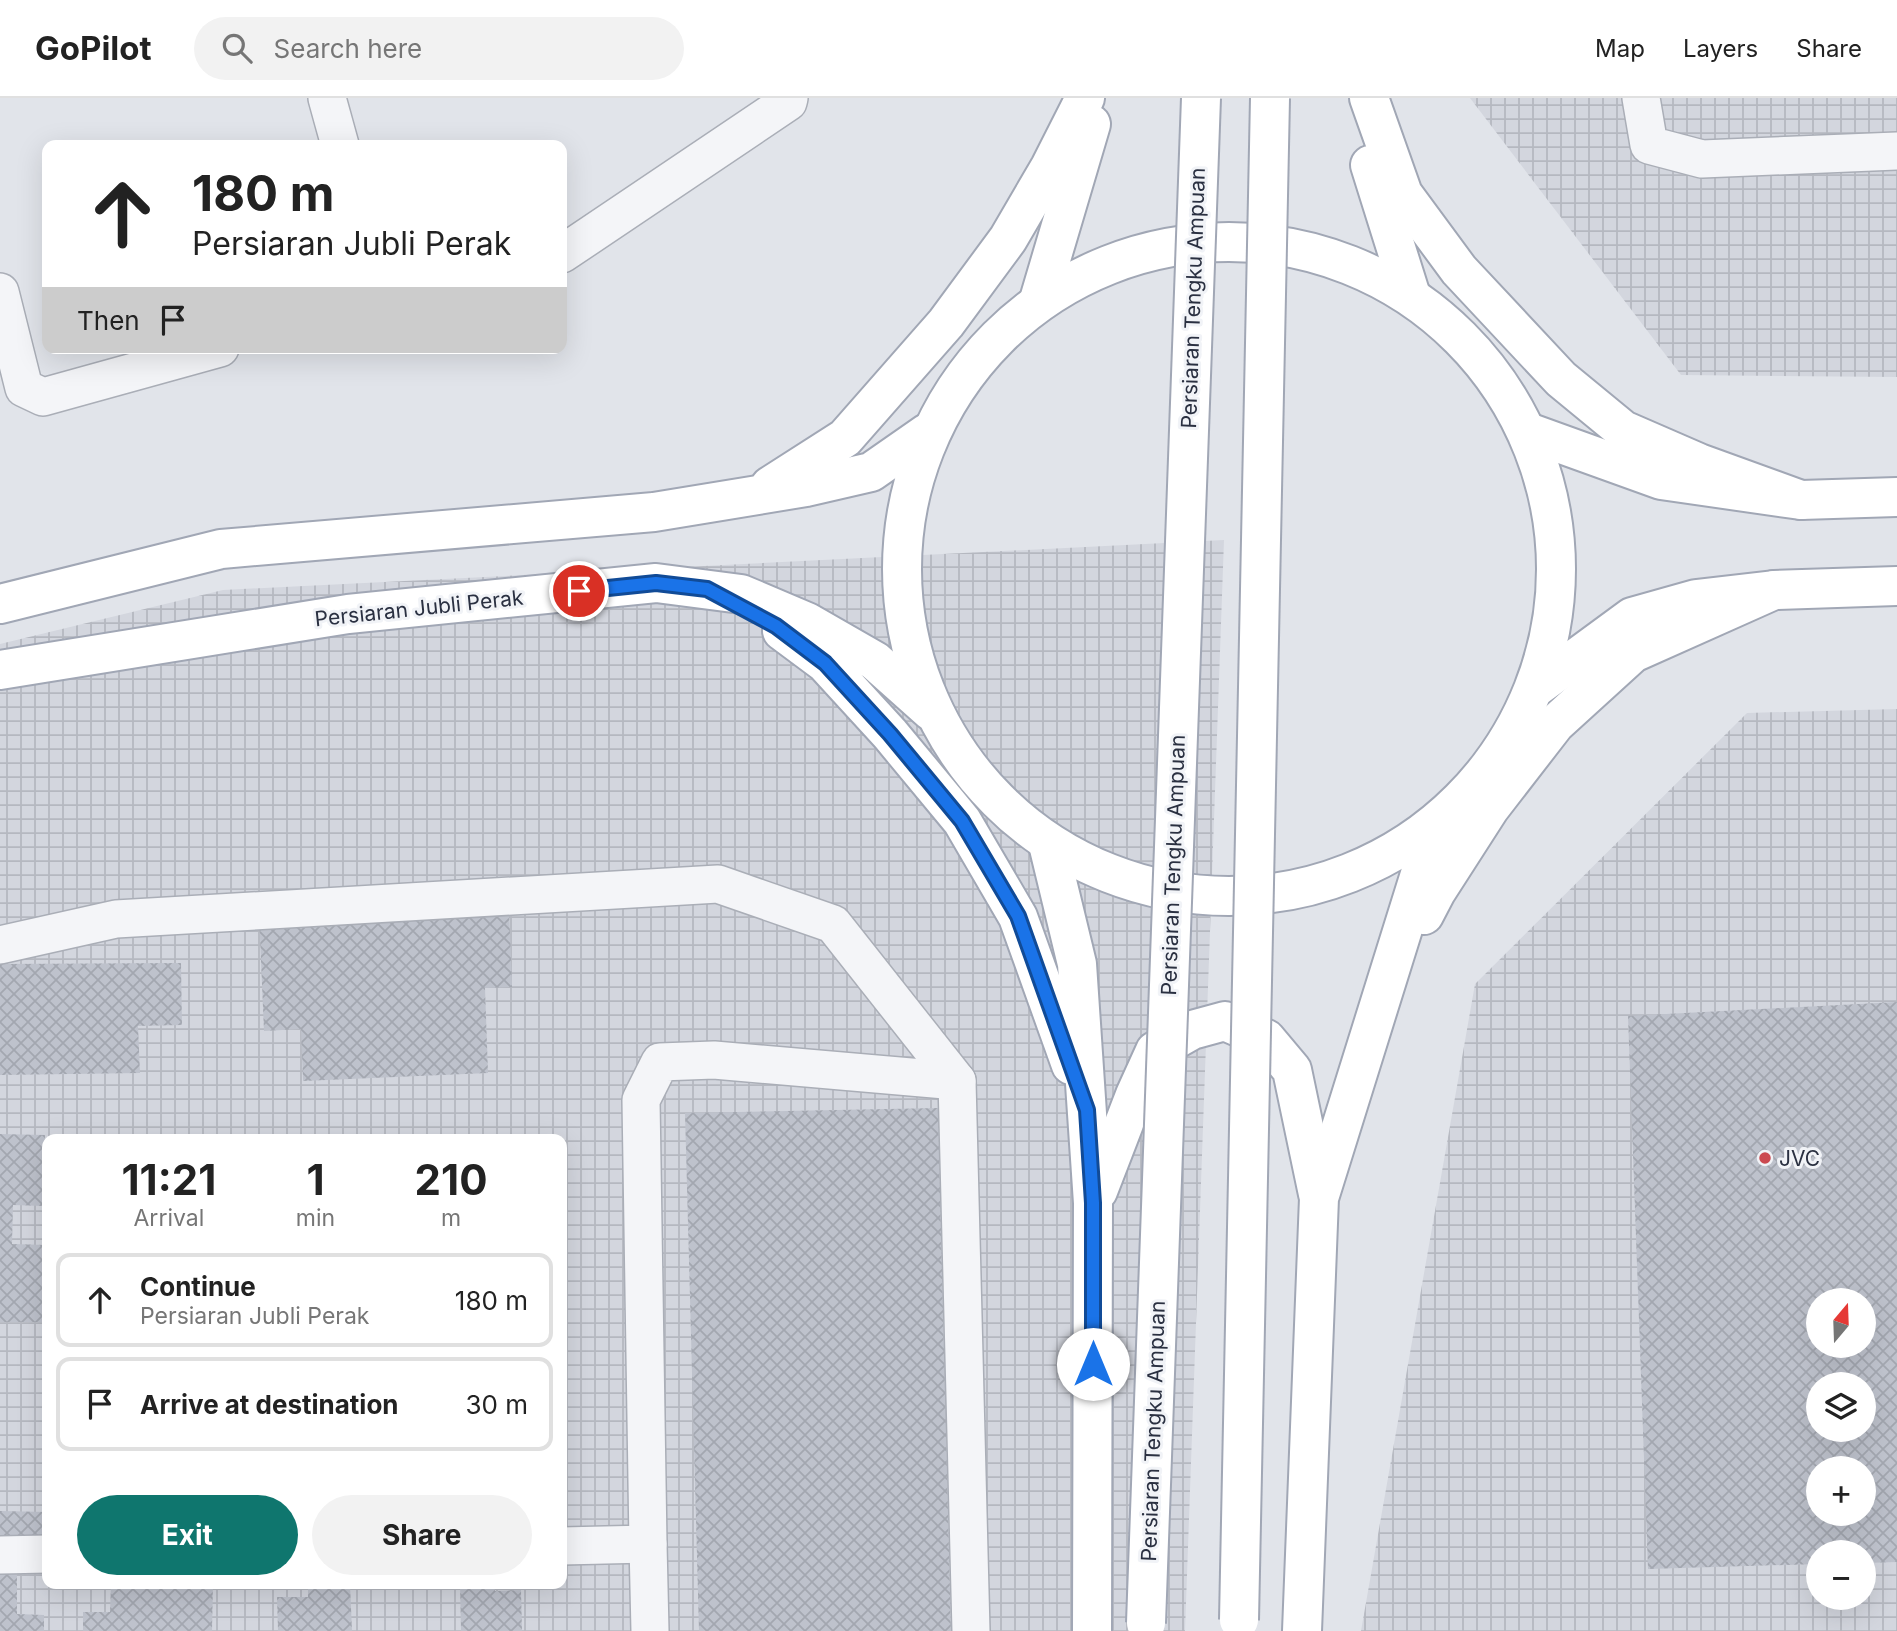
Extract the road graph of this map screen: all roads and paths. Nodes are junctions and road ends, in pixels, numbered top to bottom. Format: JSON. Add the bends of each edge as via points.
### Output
{"nodes":[{"id":1,"x":327,"y":98,"type":"edge"},
{"id":2,"x":789,"y":98,"type":"edge"},
{"id":3,"x":1085,"y":98,"type":"edge"},
{"id":4,"x":1099,"y":98,"type":"edge"},
{"id":5,"x":1200,"y":98,"type":"edge"},
{"id":6,"x":1270,"y":98,"type":"edge"},
{"id":7,"x":1359,"y":98,"type":"edge"},
{"id":8,"x":1369,"y":98,"type":"edge"},
{"id":9,"x":1641,"y":98,"type":"edge"},
{"id":10,"x":339,"y":140,"type":"edge"},
{"id":11,"x":1897,"y":151,"type":"edge"},
{"id":12,"x":567,"y":251,"type":"edge"},
{"id":13,"x":0,"y":292,"type":"edge"},
{"id":14,"x":1411,"y":296,"type":"junction"},
{"id":15,"x":1039,"y":300,"type":"junction"},
{"id":16,"x":198,"y":354,"type":"edge"},
{"id":17,"x":12,"y":391,"type":"edge"},
{"id":18,"x":1528,"y":432,"type":"junction"},
{"id":19,"x":927,"y":433,"type":"junction"},
{"id":20,"x":757,"y":495,"type":"junction"},
{"id":21,"x":1897,"y":497,"type":"edge"},
{"id":22,"x":1801,"y":500,"type":"junction"},
{"id":23,"x":1897,"y":586,"type":"edge"},
{"id":24,"x":707,"y":589,"type":"junction"},
{"id":25,"x":1774,"y":590,"type":"junction"},
{"id":26,"x":0,"y":604,"type":"edge"},
{"id":27,"x":0,"y":670,"type":"edge"},
{"id":28,"x":1538,"y":686,"type":"junction"},
{"id":29,"x":931,"y":711,"type":"junction"},
{"id":30,"x":1436,"y":826,"type":"junction"},
{"id":31,"x":1048,"y":844,"type":"junction"},
{"id":32,"x":0,"y":945,"type":"edge"},
{"id":33,"x":1382,"y":1000,"type":"junction"},
{"id":34,"x":957,"y":1081,"type":"junction"},
{"id":35,"x":1087,"y":1110,"type":"junction"},
{"id":36,"x":1319,"y":1198,"type":"junction"},
{"id":37,"x":1093,"y":1203,"type":"junction"},
{"id":38,"x":648,"y":1544,"type":"junction"},
{"id":39,"x":567,"y":1546,"type":"edge"},
{"id":40,"x":42,"y":1554,"type":"edge"},
{"id":41,"x":0,"y":1555,"type":"edge"},
{"id":42,"x":1239,"y":1625,"type":"edge"},
{"id":43,"x":1146,"y":1627,"type":"edge"},
{"id":44,"x":650,"y":1631,"type":"edge"},
{"id":45,"x":971,"y":1631,"type":"edge"},
{"id":46,"x":1093,"y":1631,"type":"edge"},
{"id":47,"x":1302,"y":1631,"type":"edge"}],
"edges":[{"from":1,"to":10,"type":"street"},
{"from":2,"to":12,"type":"street"},
{"from":3,"to":20,"type":"main road","via":[[1008,239],[946,323],[845,438]]},
{"from":4,"to":15,"type":"main road"},
{"from":5,"to":43,"type":"main road","name":"Persiaran Tengku Ampuan","bridge":true},
{"from":6,"to":42,"type":"main road","bridge":true},
{"from":7,"to":14,"type":"main road","via":[[1363,142]]},
{"from":8,"to":22,"type":"main road","via":[[1404,194],[1459,270],[1561,379],[1623,430]]},
{"from":9,"to":11,"type":"street","via":[[1649,145],[1702,159]]},
{"from":13,"to":17,"type":"street"},
{"from":14,"to":15,"type":"main road","via":[[1322,254],[1224,241],[1127,256]]},
{"from":14,"to":18,"type":"main road","via":[[1479,356]]},
{"from":15,"to":19,"type":"main road","via":[[974,359]]},
{"from":16,"to":17,"type":"street","via":[[43,397]]},
{"from":18,"to":22,"type":"main road","via":[[1661,480]]},
{"from":18,"to":28,"type":"main road","via":[[1554,515],[1557,602]]},
{"from":19,"to":20,"type":"main road","via":[[871,472]]},
{"from":19,"to":29,"type":"main road","via":[[901,525],[902,620]]},
{"from":20,"to":26,"type":"main road","via":[[654,512],[220,549]]},
{"from":21,"to":22,"type":"main road"},
{"from":23,"to":25,"type":"main road"},
{"from":24,"to":27,"type":"main road","name":"Persiaran Jubli Perak","via":[[656,583],[348,614]]},
{"from":24,"to":29,"type":"main road","name":"Persiaran Jubli Perak","via":[[741,594],[807,622],[875,661]]},
{"from":24,"to":35,"type":"main road","via":[[776,626],[825,663],[962,821],[1018,916]]},
{"from":25,"to":28,"type":"main road","via":[[1696,599],[1632,617]]},
{"from":25,"to":33,"type":"main road","via":[[1633,653],[1555,724],[1490,808],[1443,882]]},
{"from":28,"to":30,"type":"main road","via":[[1513,738],[1478,786]]},
{"from":29,"to":31,"type":"main road","via":[[980,785]]},
{"from":30,"to":31,"type":"main road","via":[[1346,877],[1245,897],[1142,886]]},
{"from":30,"to":33,"type":"main road"},
{"from":31,"to":35,"type":"main road","via":[[1077,964]]},
{"from":32,"to":34,"type":"street","via":[[116,919],[718,884],[832,924]]},
{"from":33,"to":36,"type":"main road"},
{"from":34,"to":38,"type":"street","via":[[714,1060],[660,1062],[641,1100]]},
{"from":34,"to":45,"type":"street"},
{"from":35,"to":37,"type":"main road"},
{"from":36,"to":37,"type":"main road","via":[[1292,1070],[1266,1039],[1224,1021],[1192,1030],[1155,1051]]},
{"from":36,"to":47,"type":"main road"},
{"from":37,"to":46,"type":"main road"},
{"from":38,"to":39,"type":"street"},
{"from":38,"to":44,"type":"street"},
{"from":40,"to":41,"type":"street"}]}
